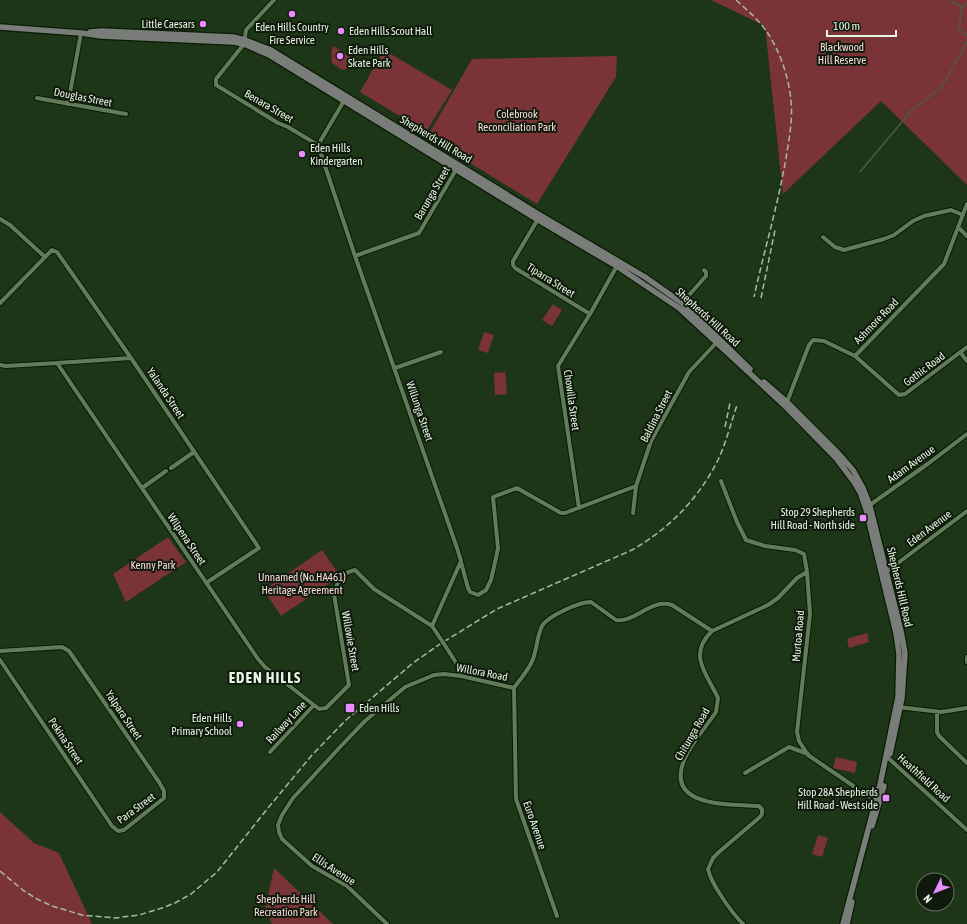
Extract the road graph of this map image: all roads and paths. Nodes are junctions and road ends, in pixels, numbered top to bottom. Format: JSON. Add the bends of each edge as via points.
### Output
{"nodes":[{"id":1,"x":274,"y":0,"type":"edge"},
{"id":2,"x":0,"y":27,"type":"edge"},
{"id":3,"x":81,"y":33,"type":"junction"},
{"id":4,"x":244,"y":42,"type":"junction"},
{"id":5,"x":37,"y":98,"type":"dead end"},
{"id":6,"x":345,"y":99,"type":"junction"},
{"id":7,"x":68,"y":104,"type":"junction"},
{"id":8,"x":126,"y":114,"type":"dead end"},
{"id":9,"x":318,"y":145,"type":"junction"},
{"id":10,"x":458,"y":167,"type":"junction"},
{"id":11,"x":967,"y":204,"type":"edge"},
{"id":12,"x":963,"y":215,"type":"junction"},
{"id":13,"x":539,"y":218,"type":"junction"},
{"id":14,"x":0,"y":219,"type":"edge"},
{"id":15,"x":958,"y":227,"type":"junction"},
{"id":16,"x":967,"y":236,"type":"edge"},
{"id":17,"x":823,"y":237,"type":"dead end"},
{"id":18,"x":355,"y":256,"type":"junction"},
{"id":19,"x":45,"y":257,"type":"junction"},
{"id":20,"x":618,"y":265,"type":"junction"},
{"id":21,"x":704,"y":270,"type":"dead end"},
{"id":22,"x":0,"y":303,"type":"edge"},
{"id":23,"x":682,"y":303,"type":"junction"},
{"id":24,"x":590,"y":314,"type":"junction"},
{"id":25,"x":718,"y":341,"type":"junction"},
{"id":26,"x":967,"y":347,"type":"edge"},
{"id":27,"x":441,"y":352,"type":"dead end"},
{"id":28,"x":960,"y":352,"type":"junction"},
{"id":29,"x":855,"y":356,"type":"junction"},
{"id":30,"x":131,"y":358,"type":"junction"},
{"id":31,"x":967,"y":361,"type":"edge"},
{"id":32,"x":57,"y":363,"type":"junction"},
{"id":33,"x":0,"y":365,"type":"edge"},
{"id":34,"x":395,"y":368,"type":"junction"},
{"id":35,"x":787,"y":402,"type":"junction"},
{"id":36,"x":967,"y":434,"type":"edge"},
{"id":37,"x":194,"y":452,"type":"junction"},
{"id":38,"x":170,"y":468,"type":"dead end"},
{"id":39,"x":166,"y":471,"type":"dead end"},
{"id":40,"x":721,"y":481,"type":"dead end"},
{"id":41,"x":636,"y":486,"type":"junction"},
{"id":42,"x":142,"y":488,"type":"junction"},
{"id":43,"x":868,"y":506,"type":"junction"},
{"id":44,"x":579,"y":508,"type":"junction"},
{"id":45,"x":967,"y":511,"type":"edge"},
{"id":46,"x":634,"y":513,"type":"dead end"},
{"id":47,"x":461,"y":561,"type":"junction"},
{"id":48,"x":807,"y":572,"type":"junction"},
{"id":49,"x":884,"y":572,"type":"junction"},
{"id":50,"x":206,"y":583,"type":"junction"},
{"id":51,"x":432,"y":626,"type":"junction"},
{"id":52,"x":712,"y":631,"type":"junction"},
{"id":53,"x":0,"y":651,"type":"edge"},
{"id":54,"x":967,"y":657,"type":"edge"},
{"id":55,"x":0,"y":660,"type":"edge"},
{"id":56,"x":967,"y":662,"type":"edge"},
{"id":57,"x":461,"y":676,"type":"junction"},
{"id":58,"x":514,"y":688,"type":"junction"},
{"id":59,"x":314,"y":705,"type":"junction"},
{"id":60,"x":899,"y":707,"type":"junction"},
{"id":61,"x":967,"y":708,"type":"edge"},
{"id":62,"x":319,"y":709,"type":"joint"},
{"id":63,"x":938,"y":712,"type":"junction"},
{"id":64,"x":270,"y":752,"type":"dead end"},
{"id":65,"x":808,"y":755,"type":"junction"},
{"id":66,"x":888,"y":758,"type":"junction"},
{"id":67,"x":967,"y":763,"type":"edge"},
{"id":68,"x":745,"y":773,"type":"dead end"},
{"id":69,"x":164,"y":798,"type":"joint"},
{"id":70,"x":877,"y":802,"type":"junction"},
{"id":71,"x":278,"y":825,"type":"joint"},
{"id":72,"x":967,"y":830,"type":"edge"},
{"id":73,"x":118,"y":831,"type":"joint"},
{"id":74,"x":557,"y":916,"type":"dead end"},
{"id":75,"x":387,"y":924,"type":"edge"},
{"id":76,"x":743,"y":924,"type":"edge"},
{"id":77,"x":843,"y":924,"type":"edge"},
{"id":78,"x":847,"y":924,"type":"edge"}],
"edges":[{"from":1,"to":4,"type":"street","via":[[246,30]]},
{"from":2,"to":3,"type":"main road","name":"Shepherds Hill Road"},
{"from":3,"to":4,"type":"main road","name":"Shepherds Hill Road","via":[[101,31],[219,36]]},
{"from":3,"to":7,"type":"street"},
{"from":4,"to":6,"type":"main road","name":"Shepherds Hill Road","via":[[271,50]]},
{"from":4,"to":9,"type":"street","name":"Benara Street","via":[[216,79],[216,85]]},
{"from":5,"to":7,"type":"street","name":"Douglas Street"},
{"from":6,"to":9,"type":"street"},
{"from":6,"to":10,"type":"main road","name":"Shepherds Hill Road"},
{"from":7,"to":8,"type":"street","name":"Douglas Street"},
{"from":9,"to":18,"type":"street","name":"Willunga Street"},
{"from":10,"to":13,"type":"main road","name":"Shepherds Hill Road"},
{"from":10,"to":18,"type":"street","name":"Barunga Street","via":[[419,233]]},
{"from":11,"to":12,"type":"street","name":"Ashmore Road"},
{"from":12,"to":15,"type":"street","name":"Ashmore Road"},
{"from":12,"to":17,"type":"street","via":[[951,210],[924,216],[894,235],[844,250],[835,247]]},
{"from":13,"to":20,"type":"main road","name":"Shepherds Hill Road"},
{"from":13,"to":24,"type":"street","name":"Tiparra Street","via":[[512,265]]},
{"from":14,"to":19,"type":"street","via":[[10,224]]},
{"from":15,"to":16,"type":"street"},
{"from":15,"to":29,"type":"street","name":"Ashmore Road","via":[[944,264]]},
{"from":18,"to":34,"type":"street","name":"Willunga Street"},
{"from":19,"to":22,"type":"street"},
{"from":19,"to":30,"type":"street","name":"Yalanda Street","via":[[55,250]]},
{"from":20,"to":23,"type":"main road","name":"Shepherds Hill Road","via":[[645,277]]},
{"from":20,"to":24,"type":"street","name":"Chowilla Street"},
{"from":20,"to":25,"type":"main road","name":"Shepherds Hill Road","via":[[679,308]]},
{"from":21,"to":23,"type":"street","via":[[706,276]]},
{"from":23,"to":25,"type":"main road","name":"Shepherds Hill Road"},
{"from":24,"to":44,"type":"street","name":"Chowilla Street","via":[[558,366]]},
{"from":25,"to":35,"type":"main road","name":"Shepherds Hill Road"},
{"from":25,"to":41,"type":"street","name":"Baldina Street","via":[[689,372],[650,441]]},
{"from":25,"to":43,"type":"main road","name":"Shepherds Hill Road","via":[[836,458]]},
{"from":26,"to":28,"type":"street","name":"Gothic Road"},
{"from":27,"to":34,"type":"street"},
{"from":28,"to":29,"type":"street","name":"Gothic Road","via":[[905,394],[899,395]]},
{"from":28,"to":31,"type":"street"},
{"from":29,"to":35,"type":"street","name":"Ashmore Road","via":[[824,341],[813,340]]},
{"from":30,"to":32,"type":"street"},
{"from":30,"to":37,"type":"street","name":"Yalanda Street"},
{"from":32,"to":33,"type":"street"},
{"from":32,"to":42,"type":"street","name":"Wilpena Street"},
{"from":34,"to":47,"type":"street","name":"Willunga Street"},
{"from":35,"to":43,"type":"main road","name":"Shepherds Hill Road","via":[[853,470],[863,488]]},
{"from":36,"to":43,"type":"street","name":"Adam Avenue"},
{"from":37,"to":38,"type":"street"},
{"from":37,"to":50,"type":"street","name":"Yalanda Street","via":[[259,548]]},
{"from":39,"to":42,"type":"street"},
{"from":40,"to":48,"type":"street","name":"Murtoa Road","via":[[746,540],[804,554]]},
{"from":41,"to":44,"type":"street"},
{"from":41,"to":46,"type":"street","name":"Baldina Street"},
{"from":42,"to":50,"type":"street","name":"Wilpena Street"},
{"from":43,"to":49,"type":"main road","name":"Shepherds Hill Road"},
{"from":44,"to":47,"type":"street","name":"Willunga Street","via":[[565,514],[517,488],[503,492],[492,497],[498,548],[491,580],[486,590],[478,595],[470,592]]},
{"from":45,"to":49,"type":"street","name":"Eden Avenue"},
{"from":47,"to":51,"type":"street"},
{"from":48,"to":52,"type":"street","via":[[768,605]]},
{"from":48,"to":65,"type":"street","name":"Murtoa Road","via":[[810,614],[797,732],[799,741]]},
{"from":49,"to":60,"type":"main road","name":"Shepherds Hill Road","via":[[899,654]]},
{"from":50,"to":59,"type":"street","name":"Wilpena Street","via":[[262,663]]},
{"from":51,"to":57,"type":"street","bridge":true,"via":[[458,666]]},
{"from":51,"to":62,"type":"street","name":"Willowie Street","via":[[374,589],[355,570],[349,571],[340,579],[334,594],[349,685],[326,708]]},
{"from":52,"to":58,"type":"street","name":"Willora Road","via":[[672,605],[648,608],[620,621],[613,619],[591,602],[585,602],[550,617],[545,622],[541,627],[531,664]]},
{"from":52,"to":76,"type":"street","name":"Chitunga Road","via":[[699,656],[703,670],[718,698],[718,704],[716,712],[686,756],[680,777],[684,789],[697,798],[710,802],[759,806],[762,809],[760,817],[719,852],[708,869],[716,887]]},
{"from":53,"to":69,"type":"street","name":"Yalpara Street","via":[[62,647],[69,651],[159,782],[164,791]]},
{"from":54,"to":56,"type":"street"},
{"from":55,"to":73,"type":"street","name":"Pekina Street","via":[[112,826]]},
{"from":57,"to":58,"type":"street","name":"Willora Road"},
{"from":57,"to":71,"type":"street","name":"Willora Road","via":[[434,675],[405,687],[365,721],[293,798]]},
{"from":58,"to":74,"type":"street","name":"Euro Avenue","via":[[516,799]]},
{"from":59,"to":62,"type":"street","name":"Wilpena Street"},
{"from":59,"to":64,"type":"street","name":"Railway Lane"},
{"from":60,"to":63,"type":"street"},
{"from":60,"to":66,"type":"main road","name":"Shepherds Hill Road"},
{"from":61,"to":63,"type":"street"},
{"from":63,"to":67,"type":"street","via":[[936,732]]},
{"from":65,"to":68,"type":"street","via":[[789,747]]},
{"from":65,"to":70,"type":"street","name":"Murtoa Road"},
{"from":66,"to":70,"type":"main road","name":"Shepherds Hill Road"},
{"from":66,"to":72,"type":"street","name":"Heathfield Road"},
{"from":69,"to":73,"type":"street","name":"Para Street","via":[[124,830]]},
{"from":70,"to":77,"type":"main road","name":"Shepherds Hill Road"},
{"from":70,"to":78,"type":"main road","name":"Shepherds Hill Road"},
{"from":71,"to":75,"type":"street","name":"Ellis Avenue","via":[[282,839],[306,862],[347,886]]}]}
